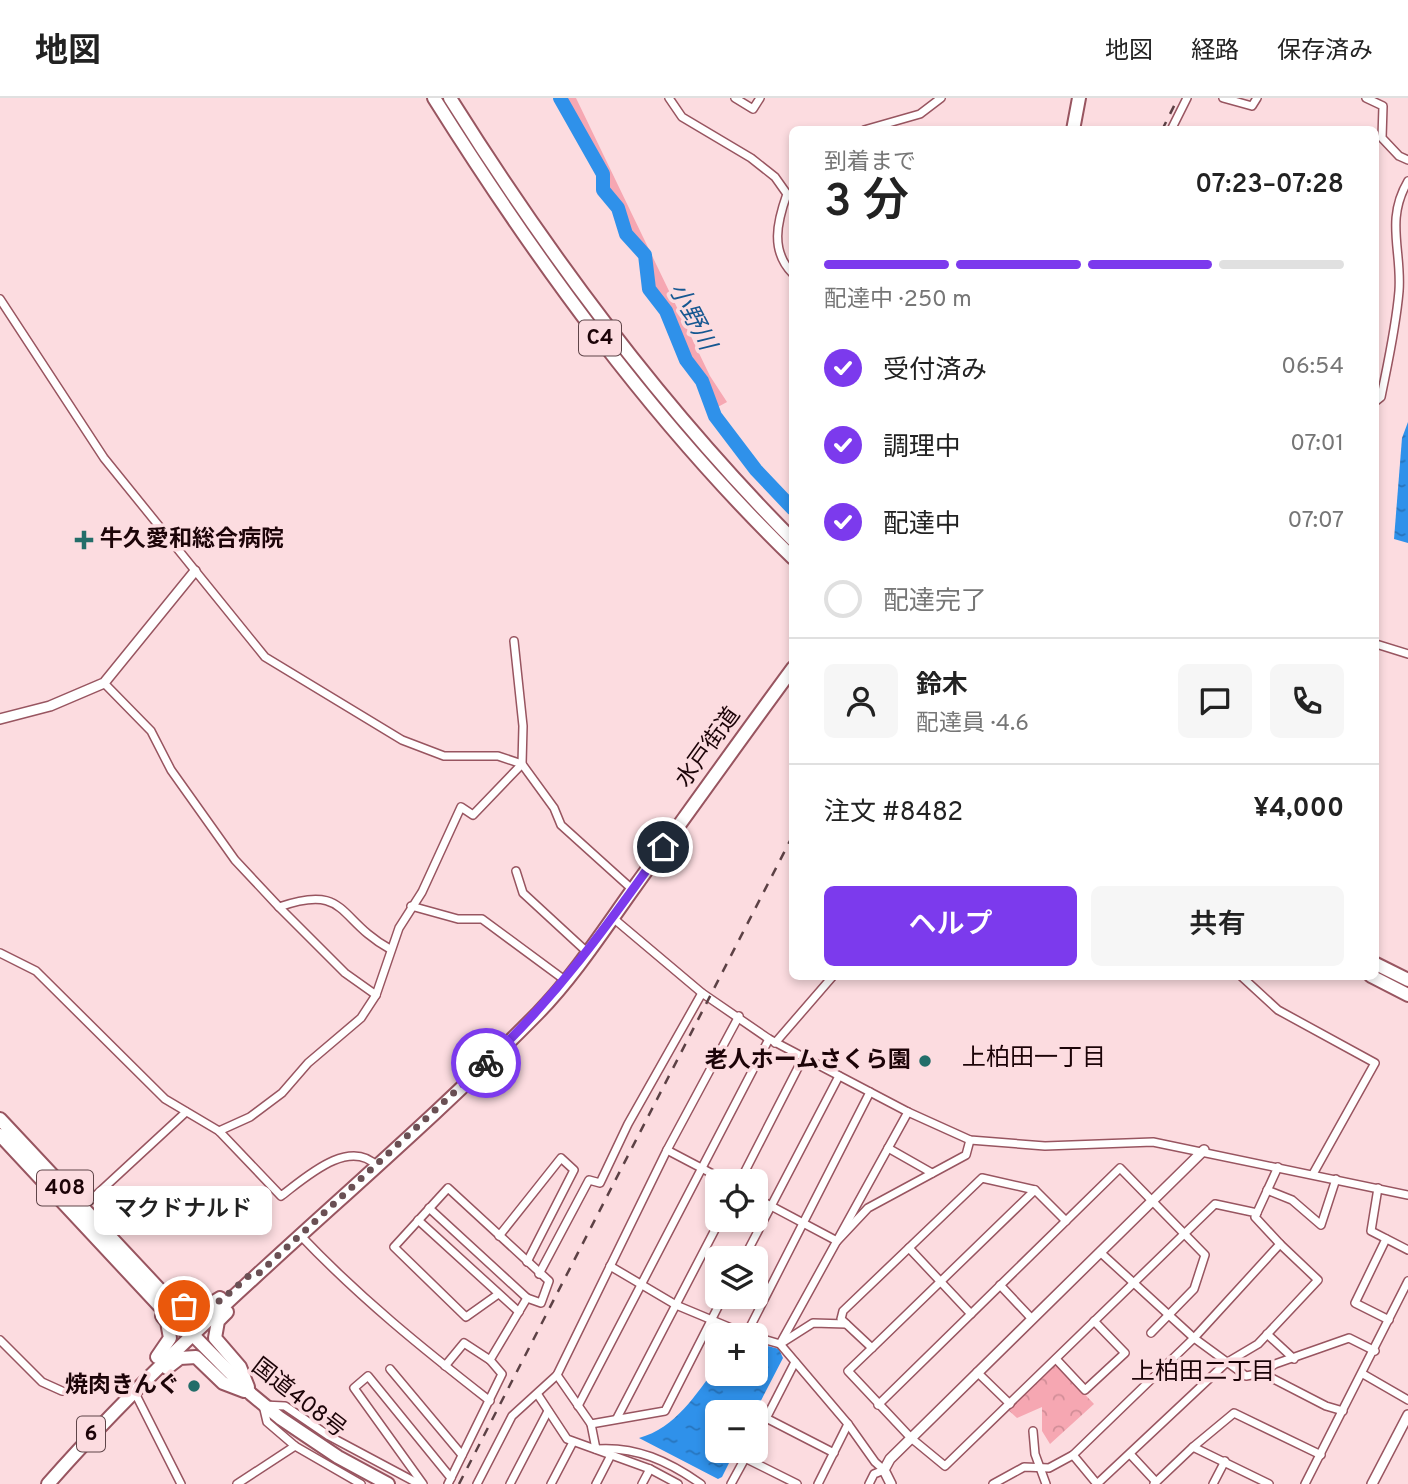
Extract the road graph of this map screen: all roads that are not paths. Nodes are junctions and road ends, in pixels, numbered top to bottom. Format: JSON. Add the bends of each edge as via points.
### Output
{"nodes":[{"id":1,"x":434,"y":98,"type":"edge"},
{"id":2,"x":450,"y":98,"type":"edge"},
{"id":3,"x":669,"y":98,"type":"edge"},
{"id":4,"x":735,"y":98,"type":"edge"},
{"id":5,"x":760,"y":98,"type":"edge"},
{"id":6,"x":941,"y":98,"type":"edge"},
{"id":7,"x":1080,"y":98,"type":"edge"},
{"id":8,"x":1187,"y":98,"type":"edge"},
{"id":9,"x":1223,"y":98,"type":"edge"},
{"id":10,"x":1257,"y":98,"type":"edge"},
{"id":11,"x":1366,"y":98,"type":"edge"},
{"id":12,"x":878,"y":126,"type":"edge"},
{"id":13,"x":1074,"y":126,"type":"edge"},
{"id":14,"x":1173,"y":126,"type":"edge"},
{"id":15,"x":1408,"y":160,"type":"edge"},
{"id":16,"x":1408,"y":181,"type":"edge"},
{"id":17,"x":789,"y":269,"type":"edge"},
{"id":18,"x":1399,"y":276,"type":"junction"},
{"id":19,"x":1408,"y":277,"type":"edge"},
{"id":20,"x":0,"y":299,"type":"edge"},
{"id":21,"x":1379,"y":399,"type":"edge"},
{"id":22,"x":789,"y":536,"type":"edge"},
{"id":23,"x":789,"y":554,"type":"edge"},
{"id":24,"x":195,"y":571,"type":"junction"},
{"id":25,"x":514,"y":641,"type":"dead end"},
{"id":26,"x":1379,"y":645,"type":"edge"},
{"id":27,"x":1408,"y":654,"type":"edge"},
{"id":28,"x":789,"y":674,"type":"edge"},
{"id":29,"x":104,"y":683,"type":"junction"},
{"id":30,"x":0,"y":719,"type":"edge"},
{"id":31,"x":522,"y":764,"type":"junction"},
{"id":32,"x":516,"y":871,"type":"dead end"},
{"id":33,"x":633,"y":890,"type":"junction"},
{"id":34,"x":411,"y":906,"type":"junction"},
{"id":35,"x":279,"y":907,"type":"junction"},
{"id":36,"x":612,"y":918,"type":"junction"},
{"id":37,"x":390,"y":948,"type":"junction"},
{"id":38,"x":587,"y":952,"type":"junction"},
{"id":39,"x":0,"y":953,"type":"edge"},
{"id":40,"x":1379,"y":966,"type":"edge"},
{"id":41,"x":829,"y":980,"type":"edge"},
{"id":42,"x":1245,"y":980,"type":"edge"},
{"id":43,"x":1379,"y":980,"type":"edge"},
{"id":44,"x":1408,"y":980,"type":"edge"},
{"id":45,"x":566,"y":981,"type":"junction"},
{"id":46,"x":702,"y":993,"type":"junction"},
{"id":47,"x":376,"y":995,"type":"junction"},
{"id":48,"x":1408,"y":995,"type":"edge"},
{"id":49,"x":739,"y":1016,"type":"junction"},
{"id":50,"x":772,"y":1041,"type":"junction"},
{"id":51,"x":803,"y":1058,"type":"junction"},
{"id":52,"x":839,"y":1076,"type":"junction"},
{"id":53,"x":870,"y":1092,"type":"junction"},
{"id":54,"x":186,"y":1112,"type":"junction"},
{"id":55,"x":908,"y":1112,"type":"junction"},
{"id":56,"x":0,"y":1119,"type":"edge"},
{"id":57,"x":219,"y":1131,"type":"junction"},
{"id":58,"x":0,"y":1135,"type":"edge"},
{"id":59,"x":970,"y":1140,"type":"junction"},
{"id":60,"x":888,"y":1148,"type":"junction"},
{"id":61,"x":667,"y":1150,"type":"junction"},
{"id":62,"x":1204,"y":1150,"type":"junction"},
{"id":63,"x":377,"y":1166,"type":"junction"},
{"id":64,"x":1278,"y":1167,"type":"junction"},
{"id":65,"x":703,"y":1169,"type":"junction"},
{"id":66,"x":746,"y":1169,"type":"edge"},
{"id":67,"x":932,"y":1173,"type":"junction"},
{"id":68,"x":1313,"y":1174,"type":"junction"},
{"id":69,"x":1336,"y":1179,"type":"junction"},
{"id":70,"x":1378,"y":1188,"type":"junction"},
{"id":71,"x":1035,"y":1190,"type":"junction"},
{"id":72,"x":1267,"y":1191,"type":"junction"},
{"id":73,"x":1408,"y":1195,"type":"edge"},
{"id":74,"x":1154,"y":1200,"type":"junction"},
{"id":75,"x":768,"y":1204,"type":"edge"},
{"id":76,"x":771,"y":1206,"type":"junction"},
{"id":77,"x":429,"y":1208,"type":"junction"},
{"id":78,"x":78,"y":1211,"type":"junction"},
{"id":79,"x":1257,"y":1213,"type":"junction"},
{"id":80,"x":418,"y":1220,"type":"junction"},
{"id":81,"x":1066,"y":1221,"type":"junction"},
{"id":82,"x":805,"y":1224,"type":"junction"},
{"id":83,"x":714,"y":1232,"type":"edge"},
{"id":84,"x":1184,"y":1233,"type":"junction"},
{"id":85,"x":300,"y":1235,"type":"junction"},
{"id":86,"x":499,"y":1236,"type":"junction"},
{"id":87,"x":1386,"y":1239,"type":"junction"},
{"id":88,"x":837,"y":1241,"type":"junction"},
{"id":89,"x":1280,"y":1244,"type":"junction"},
{"id":90,"x":750,"y":1246,"type":"edge"},
{"id":91,"x":909,"y":1248,"type":"junction"},
{"id":92,"x":1408,"y":1250,"type":"edge"},
{"id":93,"x":1101,"y":1253,"type":"junction"},
{"id":94,"x":527,"y":1262,"type":"junction"},
{"id":95,"x":610,"y":1266,"type":"junction"},
{"id":96,"x":258,"y":1274,"type":"junction"},
{"id":97,"x":540,"y":1274,"type":"junction"},
{"id":98,"x":138,"y":1275,"type":"junction"},
{"id":99,"x":940,"y":1281,"type":"junction"},
{"id":100,"x":1408,"y":1281,"type":"edge"},
{"id":101,"x":1132,"y":1283,"type":"junction"},
{"id":102,"x":1000,"y":1285,"type":"junction"},
{"id":103,"x":641,"y":1287,"type":"junction"},
{"id":104,"x":242,"y":1289,"type":"junction"},
{"id":105,"x":497,"y":1295,"type":"junction"},
{"id":106,"x":527,"y":1298,"type":"junction"},
{"id":107,"x":677,"y":1305,"type":"junction"},
{"id":108,"x":717,"y":1309,"type":"edge"},
{"id":109,"x":519,"y":1312,"type":"junction"},
{"id":110,"x":971,"y":1314,"type":"junction"},
{"id":111,"x":1168,"y":1315,"type":"junction"},
{"id":112,"x":1032,"y":1320,"type":"junction"},
{"id":113,"x":1389,"y":1320,"type":"junction"},
{"id":114,"x":1094,"y":1321,"type":"junction"},
{"id":115,"x":710,"y":1322,"type":"junction"},
{"id":116,"x":713,"y":1323,"type":"edge"},
{"id":117,"x":753,"y":1323,"type":"edge"},
{"id":118,"x":847,"y":1324,"type":"junction"},
{"id":119,"x":1150,"y":1333,"type":"dead end"},
{"id":120,"x":192,"y":1334,"type":"junction"},
{"id":121,"x":1267,"y":1334,"type":"junction"},
{"id":122,"x":1194,"y":1338,"type":"junction"},
{"id":123,"x":0,"y":1340,"type":"edge"},
{"id":124,"x":768,"y":1340,"type":"edge"},
{"id":125,"x":780,"y":1343,"type":"junction"},
{"id":126,"x":872,"y":1348,"type":"junction"},
{"id":127,"x":1375,"y":1351,"type":"junction"},
{"id":128,"x":1056,"y":1359,"type":"junction"},
{"id":129,"x":1294,"y":1359,"type":"junction"},
{"id":130,"x":490,"y":1360,"type":"junction"},
{"id":131,"x":795,"y":1362,"type":"junction"},
{"id":132,"x":1226,"y":1363,"type":"junction"},
{"id":133,"x":445,"y":1366,"type":"junction"},
{"id":134,"x":390,"y":1369,"type":"dead end"},
{"id":135,"x":978,"y":1373,"type":"junction"},
{"id":136,"x":1262,"y":1373,"type":"junction"},
{"id":137,"x":1363,"y":1374,"type":"junction"},
{"id":138,"x":557,"y":1375,"type":"junction"},
{"id":139,"x":138,"y":1386,"type":"junction"},
{"id":140,"x":62,"y":1391,"type":"dead end"},
{"id":141,"x":251,"y":1394,"type":"junction"},
{"id":142,"x":538,"y":1395,"type":"junction"},
{"id":143,"x":1408,"y":1400,"type":"edge"},
{"id":144,"x":491,"y":1401,"type":"junction"},
{"id":145,"x":1010,"y":1404,"type":"junction"},
{"id":146,"x":263,"y":1405,"type":"junction"},
{"id":147,"x":878,"y":1405,"type":"junction"},
{"id":148,"x":578,"y":1406,"type":"junction"},
{"id":149,"x":548,"y":1411,"type":"junction"},
{"id":150,"x":1343,"y":1411,"type":"junction"},
{"id":151,"x":768,"y":1414,"type":"edge"},
{"id":152,"x":1408,"y":1415,"type":"edge"},
{"id":153,"x":617,"y":1418,"type":"junction"},
{"id":154,"x":768,"y":1419,"type":"edge"},
{"id":155,"x":592,"y":1424,"type":"junction"},
{"id":156,"x":848,"y":1424,"type":"junction"},
{"id":157,"x":1033,"y":1432,"type":"dead end"},
{"id":158,"x":911,"y":1437,"type":"junction"},
{"id":159,"x":573,"y":1442,"type":"junction"},
{"id":160,"x":295,"y":1446,"type":"junction"},
{"id":161,"x":1194,"y":1447,"type":"junction"},
{"id":162,"x":596,"y":1450,"type":"junction"},
{"id":163,"x":834,"y":1453,"type":"junction"},
{"id":164,"x":1130,"y":1454,"type":"junction"},
{"id":165,"x":1321,"y":1454,"type":"junction"},
{"id":166,"x":462,"y":1455,"type":"junction"},
{"id":167,"x":611,"y":1455,"type":"junction"},
{"id":168,"x":1073,"y":1455,"type":"junction"},
{"id":169,"x":1225,"y":1461,"type":"junction"},
{"id":170,"x":742,"y":1463,"type":"edge"},
{"id":171,"x":762,"y":1463,"type":"edge"},
{"id":172,"x":650,"y":1469,"type":"junction"},
{"id":173,"x":884,"y":1470,"type":"junction"},
{"id":174,"x":1041,"y":1470,"type":"junction"},
{"id":175,"x":449,"y":1481,"type":"edge"},
{"id":176,"x":1008,"y":1481,"type":"edge"},
{"id":177,"x":1155,"y":1483,"type":"edge"},
{"id":178,"x":48,"y":1484,"type":"edge"},
{"id":179,"x":181,"y":1484,"type":"edge"},
{"id":180,"x":237,"y":1484,"type":"edge"},
{"id":181,"x":360,"y":1484,"type":"edge"},
{"id":182,"x":388,"y":1484,"type":"edge"},
{"id":183,"x":421,"y":1484,"type":"edge"},
{"id":184,"x":477,"y":1484,"type":"edge"},
{"id":185,"x":510,"y":1484,"type":"edge"},
{"id":186,"x":551,"y":1484,"type":"edge"},
{"id":187,"x":596,"y":1484,"type":"edge"},
{"id":188,"x":642,"y":1484,"type":"edge"},
{"id":189,"x":678,"y":1484,"type":"edge"},
{"id":190,"x":701,"y":1484,"type":"edge"},
{"id":191,"x":731,"y":1484,"type":"edge"},
{"id":192,"x":797,"y":1484,"type":"edge"},
{"id":193,"x":818,"y":1484,"type":"edge"},
{"id":194,"x":869,"y":1484,"type":"edge"},
{"id":195,"x":891,"y":1484,"type":"edge"},
{"id":196,"x":993,"y":1484,"type":"edge"},
{"id":197,"x":1046,"y":1484,"type":"edge"},
{"id":198,"x":1213,"y":1484,"type":"edge"},
{"id":199,"x":1269,"y":1484,"type":"edge"},
{"id":200,"x":1306,"y":1484,"type":"edge"},
{"id":201,"x":1372,"y":1484,"type":"edge"}],
"edges":[{"from":1,"to":23,"type":"highway","number":"C4","via":[[519,227],[631,377],[707,468]]},
{"from":2,"to":22,"type":"highway","number":"C4","via":[[530,219],[643,371]]},
{"from":3,"to":17,"type":"street","via":[[682,117],[751,158],[787,194],[780,214],[779,257]]},
{"from":4,"to":5,"type":"street","via":[[753,109]]},
{"from":6,"to":12,"type":"street","via":[[920,114]]},
{"from":7,"to":13,"type":"highway"},
{"from":8,"to":14,"type":"street"},
{"from":9,"to":10,"type":"street","via":[[1252,106]]},
{"from":11,"to":15,"type":"street","via":[[1383,106],[1382,138]]},
{"from":16,"to":18,"type":"street","via":[[1394,226]]},
{"from":18,"to":19,"type":"street"},
{"from":18,"to":21,"type":"street","via":[[1392,346]]},
{"from":20,"to":24,"type":"street","via":[[104,458]]},
{"from":24,"to":29,"type":"street"},
{"from":24,"to":31,"type":"street","via":[[265,657],[357,715],[444,756],[498,756]]},
{"from":25,"to":31,"type":"street"},
{"from":26,"to":27,"type":"street"},
{"from":28,"to":33,"type":"highway","name":"水戸街道","number":"6"},
{"from":29,"to":30,"type":"street","via":[[50,706]]},
{"from":29,"to":35,"type":"street","via":[[151,731],[171,770],[235,860]]},
{"from":31,"to":33,"type":"street","via":[[561,825]]},
{"from":31,"to":34,"type":"street","via":[[473,815],[461,807],[422,892]]},
{"from":32,"to":38,"type":"street","via":[[523,893]]},
{"from":33,"to":36,"type":"highway","name":"水戸街道","number":"6"},
{"from":34,"to":37,"type":"street"},
{"from":34,"to":45,"type":"street","via":[[457,919],[482,919]]},
{"from":35,"to":37,"type":"street","via":[[324,897],[369,937]]},
{"from":35,"to":47,"type":"street","via":[[345,973]]},
{"from":36,"to":38,"type":"highway","name":"水戸街道","number":"6"},
{"from":36,"to":46,"type":"street"},
{"from":37,"to":47,"type":"street"},
{"from":38,"to":45,"type":"highway","name":"水戸街道","number":"6"},
{"from":39,"to":54,"type":"street","via":[[36,971],[165,1099]]},
{"from":40,"to":44,"type":"highway"},
{"from":41,"to":50,"type":"street"},
{"from":42,"to":68,"type":"street","via":[[1278,1010],[1375,1063]]},
{"from":43,"to":48,"type":"highway"},
{"from":45,"to":63,"type":"highway","name":"水戸街道","number":"6","via":[[540,1012]]},
{"from":46,"to":49,"type":"street"},
{"from":46,"to":97,"type":"street","via":[[600,1183],[589,1180]]},
{"from":47,"to":57,"type":"street","via":[[361,1018],[308,1063],[282,1093],[250,1117]]},
{"from":49,"to":50,"type":"street"},
{"from":49,"to":61,"type":"street"},
{"from":50,"to":51,"type":"street"},
{"from":50,"to":65,"type":"street"},
{"from":51,"to":52,"type":"street"},
{"from":51,"to":66,"type":"street"},
{"from":52,"to":53,"type":"street"},
{"from":52,"to":76,"type":"street"},
{"from":53,"to":55,"type":"street"},
{"from":53,"to":82,"type":"street"},
{"from":54,"to":57,"type":"street"},
{"from":54,"to":78,"type":"street"},
{"from":55,"to":59,"type":"street"},
{"from":55,"to":60,"type":"street"},
{"from":56,"to":78,"type":"highway","number":"408"},
{"from":57,"to":63,"type":"street","via":[[281,1196],[318,1169],[349,1155],[370,1159]]},
{"from":58,"to":78,"type":"highway","number":"408"},
{"from":59,"to":62,"type":"street","via":[[1045,1146],[1153,1142]]},
{"from":59,"to":67,"type":"street","via":[[966,1155]]},
{"from":60,"to":67,"type":"street"},
{"from":60,"to":88,"type":"street"},
{"from":61,"to":65,"type":"street"},
{"from":61,"to":95,"type":"street"},
{"from":62,"to":64,"type":"street"},
{"from":62,"to":74,"type":"street"},
{"from":63,"to":85,"type":"highway","name":"水戸街道","number":"6"},
{"from":64,"to":68,"type":"street"},
{"from":64,"to":72,"type":"street"},
{"from":65,"to":103,"type":"street"},
{"from":67,"to":88,"type":"street","via":[[867,1208]]},
{"from":68,"to":69,"type":"street"},
{"from":69,"to":70,"type":"street"},
{"from":69,"to":72,"type":"street","via":[[1321,1225],[1292,1200]]},
{"from":70,"to":73,"type":"street"},
{"from":70,"to":87,"type":"street","via":[[1371,1231]]},
{"from":71,"to":81,"type":"street"},
{"from":71,"to":91,"type":"street","via":[[982,1178]]},
{"from":71,"to":99,"type":"street"},
{"from":72,"to":79,"type":"street"},
{"from":74,"to":81,"type":"street","via":[[1121,1168]]},
{"from":74,"to":84,"type":"street"},
{"from":74,"to":93,"type":"street"},
{"from":75,"to":76,"type":"street"},
{"from":76,"to":82,"type":"street"},
{"from":76,"to":90,"type":"street"},
{"from":77,"to":80,"type":"street"},
{"from":77,"to":86,"type":"street","via":[[447,1188]]},
{"from":77,"to":106,"type":"street"},
{"from":78,"to":98,"type":"highway","number":"408"},
{"from":79,"to":84,"type":"street","via":[[1214,1203]]},
{"from":79,"to":89,"type":"street","via":[[1255,1217]]},
{"from":80,"to":105,"type":"street"},
{"from":80,"to":105,"type":"street","via":[[394,1247],[466,1317]]},
{"from":81,"to":102,"type":"street"},
{"from":82,"to":88,"type":"street"},
{"from":82,"to":117,"type":"street"},
{"from":83,"to":107,"type":"street"},
{"from":84,"to":101,"type":"street"},
{"from":84,"to":111,"type":"street","via":[[1205,1255],[1194,1289]]},
{"from":85,"to":96,"type":"highway","name":"水戸街道","number":"6"},
{"from":85,"to":133,"type":"street","via":[[349,1287]]},
{"from":86,"to":94,"type":"street"},
{"from":86,"to":94,"type":"street","via":[[561,1158],[574,1170]]},
{"from":87,"to":92,"type":"street"},
{"from":87,"to":113,"type":"street","via":[[1355,1303]]},
{"from":88,"to":125,"type":"street"},
{"from":89,"to":121,"type":"street","via":[[1318,1280]]},
{"from":89,"to":122,"type":"street"},
{"from":91,"to":99,"type":"street"},
{"from":91,"to":118,"type":"street","via":[[844,1311],[841,1319]]},
{"from":93,"to":101,"type":"street"},
{"from":93,"to":112,"type":"street"},
{"from":94,"to":97,"type":"street"},
{"from":95,"to":103,"type":"street"},
{"from":95,"to":138,"type":"street"},
{"from":96,"to":98,"type":"highway","via":[[199,1311],[187,1308],[157,1278]]},
{"from":96,"to":104,"type":"highway","name":"水戸街道","number":"6"},
{"from":97,"to":106,"type":"street","via":[[549,1282],[541,1303]]},
{"from":98,"to":120,"type":"highway","number":"408","via":[[190,1322]]},
{"from":98,"to":139,"type":"highway","via":[[170,1329],[169,1344],[147,1367]]},
{"from":99,"to":110,"type":"street"},
{"from":99,"to":126,"type":"street"},
{"from":100,"to":113,"type":"street"},
{"from":101,"to":111,"type":"street"},
{"from":101,"to":114,"type":"street"},
{"from":102,"to":110,"type":"street"},
{"from":102,"to":112,"type":"street"},
{"from":103,"to":107,"type":"street"},
{"from":103,"to":148,"type":"street"},
{"from":104,"to":120,"type":"highway","name":"水戸街道","number":"6"},
{"from":104,"to":141,"type":"highway","via":[[215,1332],[216,1342],[240,1367]]},
{"from":105,"to":109,"type":"street"},
{"from":106,"to":109,"type":"street"},
{"from":107,"to":115,"type":"street"},
{"from":107,"to":153,"type":"street"},
{"from":108,"to":115,"type":"street"},
{"from":109,"to":130,"type":"street"},
{"from":110,"to":147,"type":"street"},
{"from":111,"to":119,"type":"street"},
{"from":111,"to":122,"type":"street"},
{"from":112,"to":135,"type":"street"},
{"from":113,"to":127,"type":"street"},
{"from":114,"to":128,"type":"street"},
{"from":114,"to":128,"type":"street","via":[[1125,1353],[1085,1391]]},
{"from":115,"to":116,"type":"street"},
{"from":115,"to":153,"type":"street","via":[[665,1411]]},
{"from":118,"to":125,"type":"street","via":[[813,1323]]},
{"from":118,"to":126,"type":"street"},
{"from":120,"to":139,"type":"highway","name":"水戸街道","number":"6"},
{"from":120,"to":141,"type":"highway","name":"国道408号","number":"408"},
{"from":121,"to":129,"type":"street"},
{"from":121,"to":132,"type":"street"},
{"from":122,"to":132,"type":"street"},
{"from":122,"to":168,"type":"street"},
{"from":123,"to":140,"type":"street","via":[[42,1382]]},
{"from":124,"to":125,"type":"street"},
{"from":125,"to":131,"type":"street"},
{"from":126,"to":147,"type":"street","via":[[848,1371]]},
{"from":127,"to":129,"type":"street","via":[[1349,1338]]},
{"from":127,"to":137,"type":"street"},
{"from":128,"to":145,"type":"street"},
{"from":129,"to":136,"type":"street"},
{"from":130,"to":133,"type":"street","via":[[464,1343]]},
{"from":130,"to":144,"type":"street","via":[[502,1374]]},
{"from":131,"to":151,"type":"street"},
{"from":131,"to":156,"type":"street"},
{"from":132,"to":136,"type":"street","via":[[1246,1376]]},
{"from":132,"to":164,"type":"street"},
{"from":133,"to":144,"type":"street"},
{"from":134,"to":166,"type":"street"},
{"from":135,"to":145,"type":"street"},
{"from":135,"to":158,"type":"street"},
{"from":136,"to":150,"type":"street"},
{"from":137,"to":143,"type":"street"},
{"from":137,"to":150,"type":"street"},
{"from":138,"to":142,"type":"street"},
{"from":138,"to":148,"type":"street"},
{"from":139,"to":141,"type":"highway","via":[[158,1378],[180,1358],[196,1357],[223,1383]]},
{"from":139,"to":178,"type":"highway","name":"水戸街道","number":"6"},
{"from":139,"to":179,"type":"street"},
{"from":141,"to":146,"type":"highway","name":"国道408号","number":"408"},
{"from":142,"to":149,"type":"street"},
{"from":142,"to":184,"type":"street","via":[[512,1416]]},
{"from":144,"to":166,"type":"street"},
{"from":145,"to":158,"type":"street","via":[[945,1466]]},
{"from":146,"to":160,"type":"street","via":[[267,1423]]},
{"from":146,"to":182,"type":"highway","name":"国道408号","number":"408"},
{"from":146,"to":183,"type":"street","via":[[285,1406],[339,1442]]},
{"from":147,"to":158,"type":"street"},
{"from":148,"to":155,"type":"street"},
{"from":149,"to":159,"type":"street"},
{"from":149,"to":185,"type":"street"},
{"from":150,"to":165,"type":"street"},
{"from":152,"to":201,"type":"street"},
{"from":153,"to":155,"type":"street"},
{"from":154,"to":163,"type":"street"},
{"from":155,"to":162,"type":"street"},
{"from":156,"to":163,"type":"street"},
{"from":156,"to":173,"type":"street"},
{"from":157,"to":174,"type":"street"},
{"from":158,"to":173,"type":"street"},
{"from":159,"to":162,"type":"street"},
{"from":159,"to":186,"type":"street"},
{"from":160,"to":180,"type":"street"},
{"from":160,"to":181,"type":"street"},
{"from":161,"to":165,"type":"street","via":[[1234,1413]]},
{"from":161,"to":169,"type":"street"},
{"from":161,"to":177,"type":"street"},
{"from":162,"to":167,"type":"street"},
{"from":162,"to":190,"type":"street","via":[[622,1447],[672,1464]]},
{"from":163,"to":193,"type":"street"},
{"from":164,"to":168,"type":"street","via":[[1097,1484]]},
{"from":164,"to":177,"type":"street"},
{"from":165,"to":200,"type":"street"},
{"from":166,"to":175,"type":"street"},
{"from":167,"to":172,"type":"street"},
{"from":167,"to":187,"type":"street"},
{"from":168,"to":174,"type":"street","via":[[1060,1465]]},
{"from":169,"to":198,"type":"street"},
{"from":169,"to":199,"type":"street"},
{"from":170,"to":191,"type":"street"},
{"from":171,"to":192,"type":"street"},
{"from":172,"to":188,"type":"street"},
{"from":172,"to":189,"type":"street"},
{"from":173,"to":194,"type":"street","via":[[874,1474]]},
{"from":173,"to":195,"type":"street"},
{"from":174,"to":176,"type":"street","via":[[1024,1467]]},
{"from":174,"to":197,"type":"street"},
{"from":175,"to":183,"type":"street","via":[[368,1376],[354,1388]]},
{"from":176,"to":196,"type":"street"}]}
